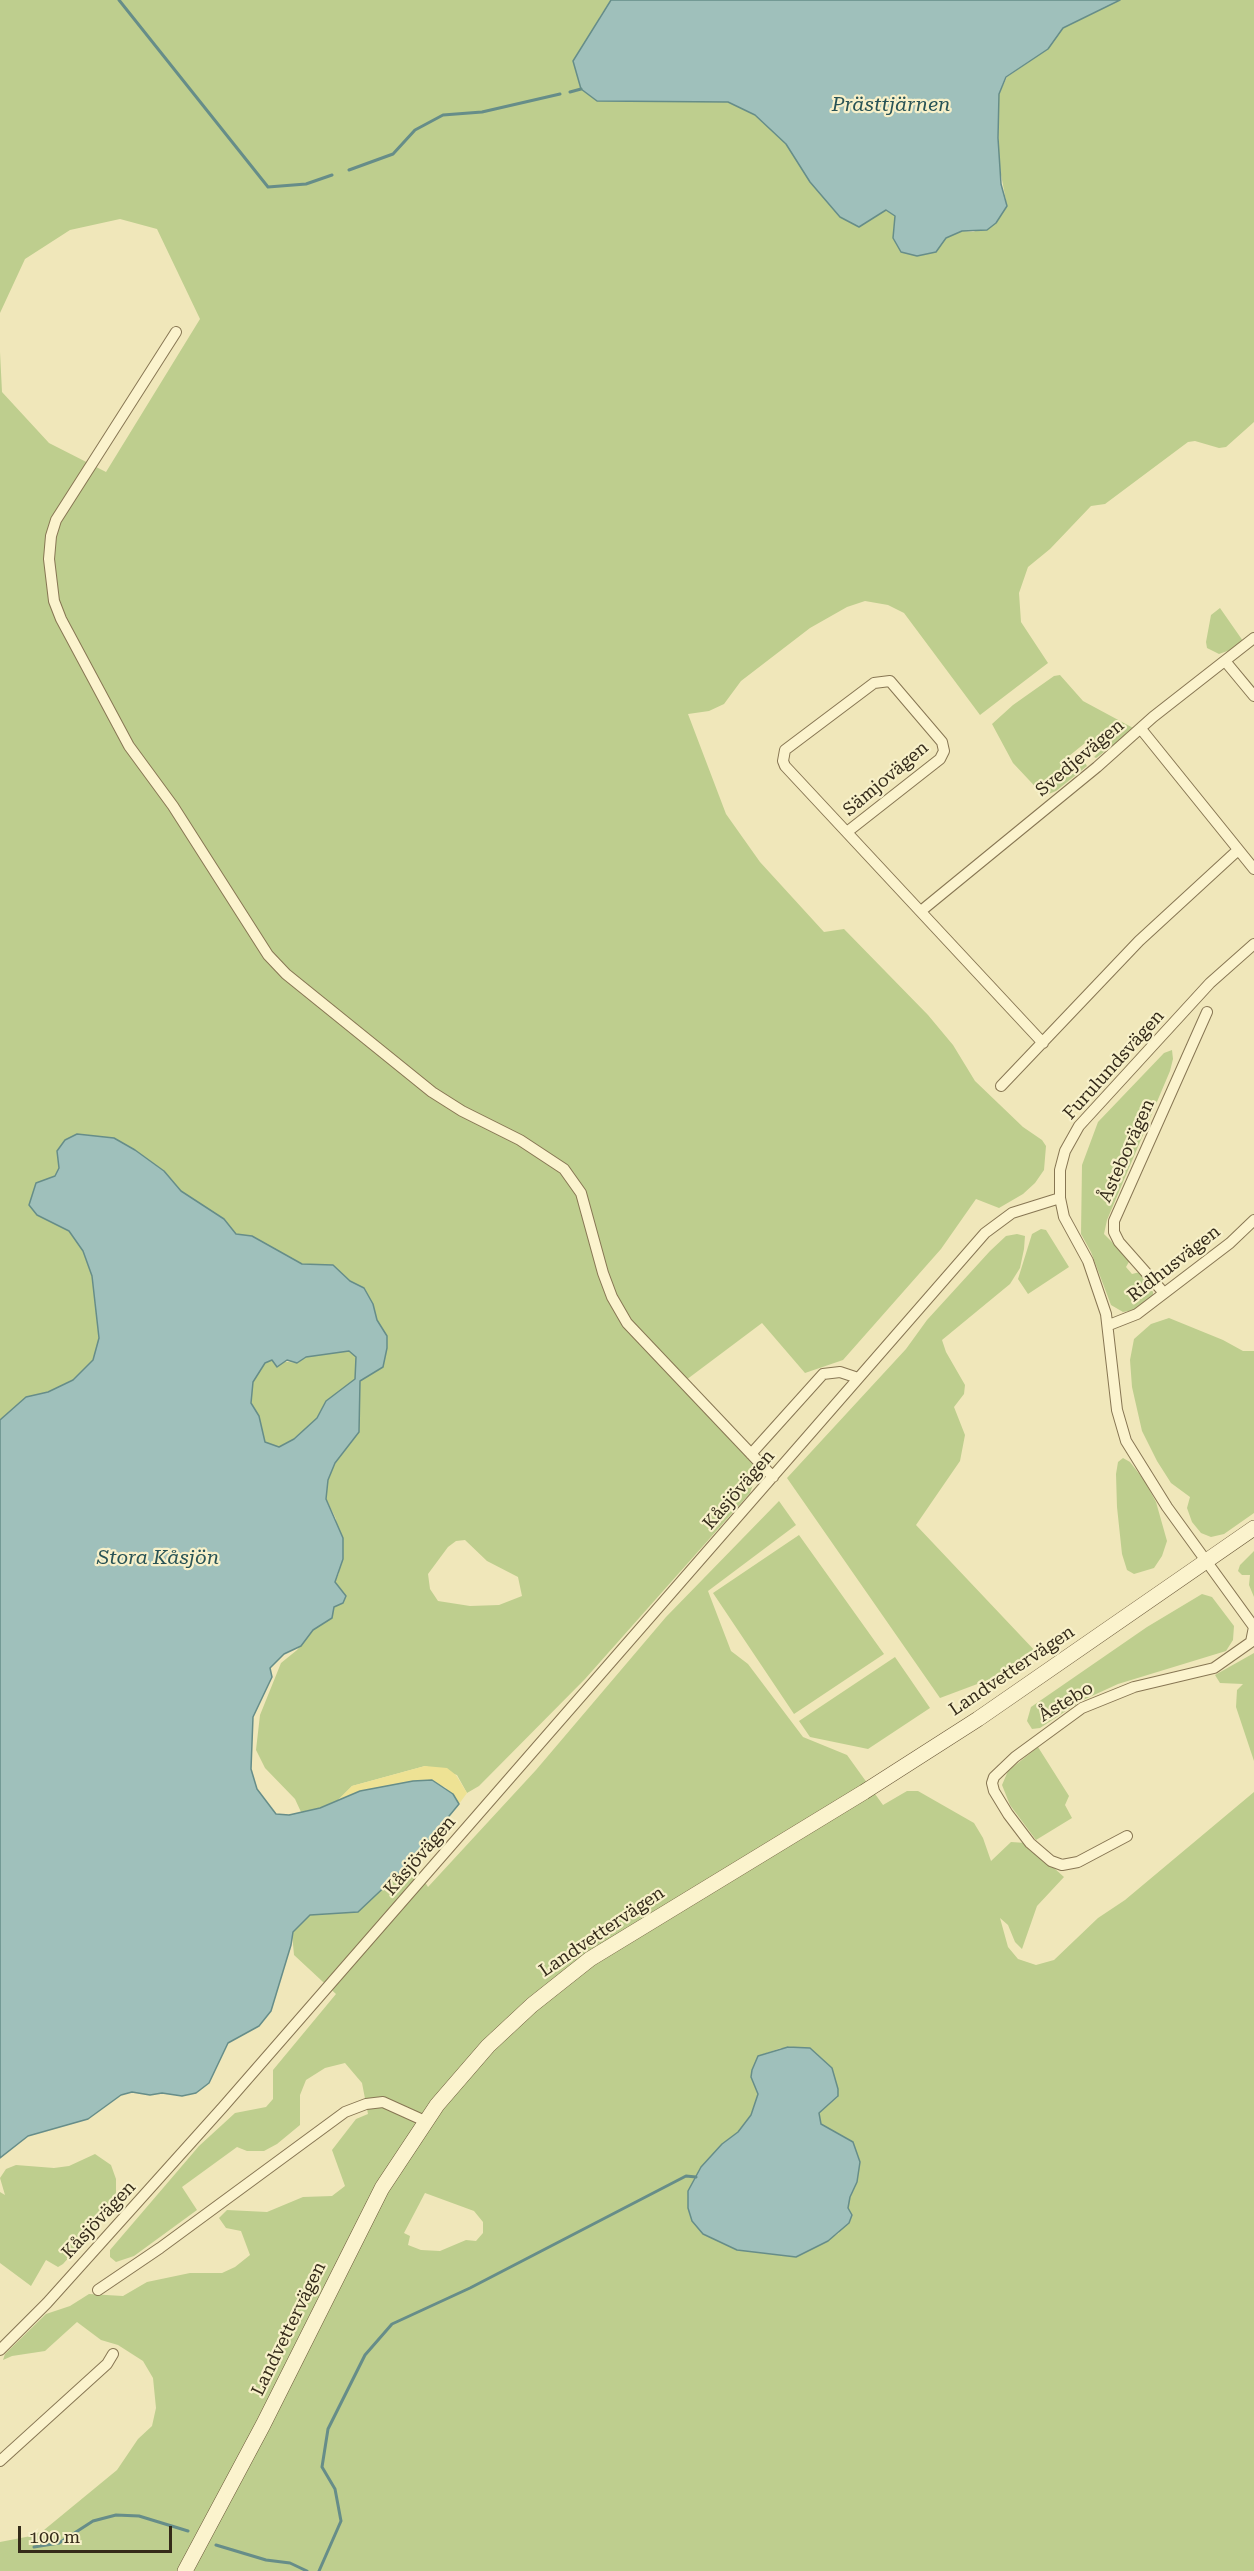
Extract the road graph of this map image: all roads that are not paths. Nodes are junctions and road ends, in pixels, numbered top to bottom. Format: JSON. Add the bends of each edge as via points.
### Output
{"nodes":[{"id":1,"x":176,"y":332,"type":"dead end"},
{"id":2,"x":1254,"y":638,"type":"edge"},
{"id":3,"x":1226,"y":661,"type":"junction"},
{"id":4,"x":1254,"y":696,"type":"edge"},
{"id":5,"x":1140,"y":729,"type":"junction"},
{"id":6,"x":848,"y":832,"type":"junction"},
{"id":7,"x":1238,"y":850,"type":"junction"},
{"id":8,"x":1254,"y":869,"type":"edge"},
{"id":9,"x":921,"y":911,"type":"junction"},
{"id":10,"x":1254,"y":944,"type":"edge"},
{"id":11,"x":1207,"y":1012,"type":"dead end"},
{"id":12,"x":1043,"y":1043,"type":"junction"},
{"id":13,"x":1001,"y":1086,"type":"dead end"},
{"id":14,"x":1060,"y":1198,"type":"junction"},
{"id":15,"x":1254,"y":1220,"type":"edge"},
{"id":16,"x":1164,"y":1293,"type":"junction"},
{"id":17,"x":1109,"y":1325,"type":"junction"},
{"id":18,"x":858,"y":1378,"type":"junction"},
{"id":19,"x":751,"y":1454,"type":"junction"},
{"id":20,"x":773,"y":1477,"type":"junction"},
{"id":21,"x":1254,"y":1528,"type":"edge"},
{"id":22,"x":1207,"y":1561,"type":"junction"},
{"id":23,"x":1127,"y":1836,"type":"dead end"},
{"id":24,"x":425,"y":2121,"type":"junction"},
{"id":25,"x":98,"y":2290,"type":"dead end"},
{"id":26,"x":0,"y":2350,"type":"edge"},
{"id":27,"x":113,"y":2354,"type":"dead end"},
{"id":28,"x":0,"y":2461,"type":"edge"},
{"id":29,"x":185,"y":2571,"type":"edge"}],
"edges":[{"from":1,"to":19,"type":"street","via":[[56,520],[49,559],[54,601],[61,619],[129,746],[268,955],[286,974],[432,1092],[564,1169],[581,1193],[603,1273],[627,1323]]},
{"from":2,"to":3,"type":"street"},
{"from":3,"to":4,"type":"street"},
{"from":3,"to":5,"type":"street"},
{"from":5,"to":7,"type":"street","name":"Svedjevägen"},
{"from":5,"to":9,"type":"street","name":"Svedjevägen"},
{"from":6,"to":6,"type":"street","name":"Sämjovägen","via":[[940,759],[944,751],[942,742],[890,681],[874,683],[783,753],[785,766]]},
{"from":6,"to":9,"type":"street","name":"Sämjovägen"},
{"from":7,"to":8,"type":"street","name":"Svedjevägen"},
{"from":7,"to":12,"type":"street","via":[[1139,941]]},
{"from":9,"to":12,"type":"street","name":"Sämjovägen"},
{"from":10,"to":14,"type":"street","name":"Furulundsvägen","via":[[1210,983],[1079,1126],[1065,1151]]},
{"from":11,"to":16,"type":"street","name":"Åstebovägen","via":[[1114,1221],[1119,1242]]},
{"from":12,"to":13,"type":"street"},
{"from":14,"to":17,"type":"street","name":"Furulundsvägen","via":[[1064,1216],[1097,1284]]},
{"from":14,"to":18,"type":"street","name":"Kåsjövägen","via":[[1012,1213],[985,1233]]},
{"from":15,"to":16,"type":"street","name":"Ridhusvägen"},
{"from":16,"to":17,"type":"street","name":"Ridhusvägen","via":[[1128,1320]]},
{"from":17,"to":22,"type":"street","name":"Furulundsvägen","via":[[1117,1410],[1126,1441]]},
{"from":18,"to":19,"type":"street","name":"Kåsjövägen","via":[[840,1372],[823,1374]]},
{"from":18,"to":20,"type":"street","name":"Kåsjövägen"},
{"from":19,"to":20,"type":"street"},
{"from":20,"to":26,"type":"street","name":"Kåsjövägen","via":[[223,2107]]},
{"from":21,"to":22,"type":"street","name":"Landvettervägen"},
{"from":22,"to":23,"type":"street","name":"Åstebo","via":[[1254,1627],[1251,1642],[1214,1668],[1134,1687],[1082,1708],[1015,1757],[992,1783],[1000,1802],[1030,1843],[1057,1864],[1078,1862]]},
{"from":22,"to":24,"type":"street","name":"Landvettervägen","via":[[953,1734],[590,1959],[488,2046]]},
{"from":24,"to":25,"type":"street","via":[[383,2102],[345,2112]]},
{"from":24,"to":29,"type":"street","name":"Landvettervägen","via":[[382,2188]]},
{"from":27,"to":28,"type":"street","via":[[107,2364]]}]}
